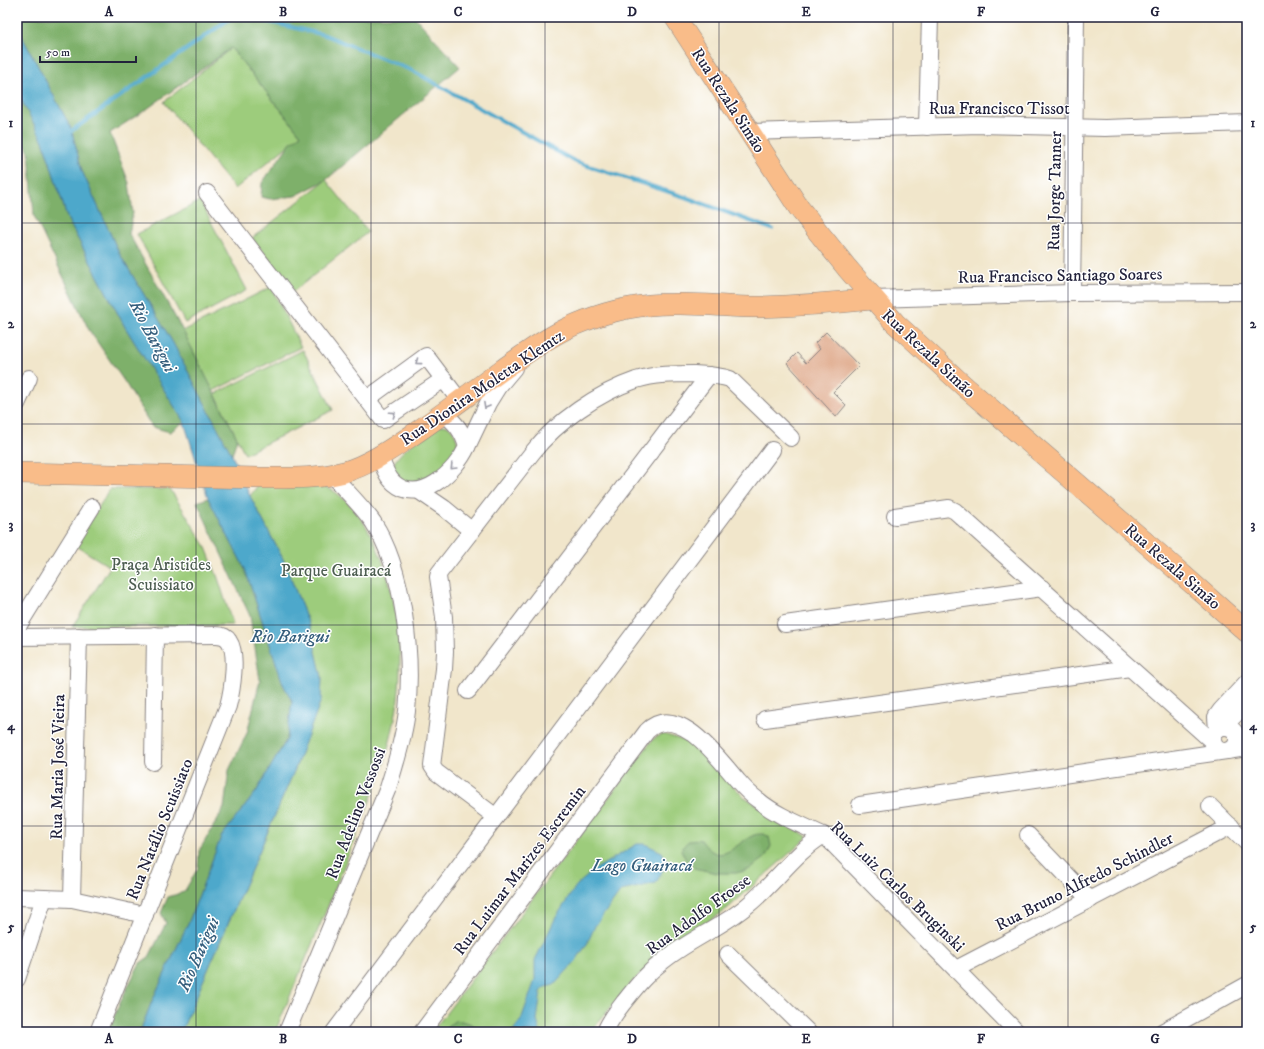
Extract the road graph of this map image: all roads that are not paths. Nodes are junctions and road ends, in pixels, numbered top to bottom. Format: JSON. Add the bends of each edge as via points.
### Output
{"nodes":[{"id":1,"x":675,"y":17,"type":"edge"},
{"id":2,"x":930,"y":17,"type":"edge"},
{"id":3,"x":1076,"y":17,"type":"edge"},
{"id":4,"x":1247,"y":123,"type":"edge"},
{"id":5,"x":927,"y":127,"type":"junction"},
{"id":6,"x":1074,"y":128,"type":"junction"},
{"id":7,"x":751,"y":132,"type":"junction"},
{"id":8,"x":207,"y":193,"type":"dead end"},
{"id":9,"x":1247,"y":292,"type":"edge"},
{"id":10,"x":1072,"y":293,"type":"junction"},
{"id":11,"x":873,"y":299,"type":"junction"},
{"id":12,"x":527,"y":353,"type":"junction"},
{"id":13,"x":709,"y":375,"type":"junction"},
{"id":14,"x":29,"y":378,"type":"dead end"},
{"id":15,"x":444,"y":380,"type":"junction"},
{"id":16,"x":366,"y":399,"type":"junction"},
{"id":17,"x":460,"y":401,"type":"junction"},
{"id":18,"x":17,"y":404,"type":"edge"},
{"id":19,"x":443,"y":414,"type":"junction"},
{"id":20,"x":790,"y":438,"type":"dead end"},
{"id":21,"x":467,"y":447,"type":"junction"},
{"id":22,"x":772,"y":450,"type":"dead end"},
{"id":23,"x":380,"y":456,"type":"junction"},
{"id":24,"x":17,"y":473,"type":"edge"},
{"id":25,"x":331,"y":474,"type":"junction"},
{"id":26,"x":419,"y":491,"type":"junction"},
{"id":27,"x":92,"y":507,"type":"dead end"},
{"id":28,"x":895,"y":516,"type":"dead end"},
{"id":29,"x":472,"y":531,"type":"junction"},
{"id":30,"x":1042,"y":588,"type":"junction"},
{"id":31,"x":784,"y":624,"type":"dead end"},
{"id":32,"x":17,"y":628,"type":"edge"},
{"id":33,"x":1247,"y":632,"type":"edge"},
{"id":34,"x":155,"y":635,"type":"junction"},
{"id":35,"x":79,"y":636,"type":"junction"},
{"id":36,"x":17,"y":637,"type":"edge"},
{"id":37,"x":1130,"y":668,"type":"junction"},
{"id":38,"x":1247,"y":682,"type":"edge"},
{"id":39,"x":468,"y":691,"type":"dead end"},
{"id":40,"x":1247,"y":703,"type":"edge"},
{"id":41,"x":765,"y":719,"type":"dead end"},
{"id":42,"x":647,"y":731,"type":"joint"},
{"id":43,"x":1218,"y":733,"type":"junction"},
{"id":44,"x":1239,"y":743,"type":"edge"},
{"id":45,"x":153,"y":762,"type":"dead end"},
{"id":46,"x":860,"y":805,"type":"dead end"},
{"id":47,"x":1210,"y":806,"type":"dead end"},
{"id":48,"x":496,"y":817,"type":"junction"},
{"id":49,"x":1231,"y":826,"type":"junction"},
{"id":50,"x":823,"y":835,"type":"junction"},
{"id":51,"x":1028,"y":835,"type":"dead end"},
{"id":52,"x":1247,"y":843,"type":"edge"},
{"id":53,"x":17,"y":897,"type":"edge"},
{"id":54,"x":44,"y":898,"type":"junction"},
{"id":55,"x":72,"y":899,"type":"junction"},
{"id":56,"x":1090,"y":900,"type":"junction"},
{"id":57,"x":145,"y":915,"type":"junction"},
{"id":58,"x":728,"y":954,"type":"dead end"},
{"id":59,"x":956,"y":969,"type":"junction"},
{"id":60,"x":17,"y":979,"type":"edge"},
{"id":61,"x":1247,"y":985,"type":"edge"},
{"id":62,"x":98,"y":1032,"type":"edge"},
{"id":63,"x":287,"y":1032,"type":"edge"},
{"id":64,"x":334,"y":1032,"type":"edge"},
{"id":65,"x":422,"y":1032,"type":"edge"},
{"id":66,"x":605,"y":1032,"type":"edge"},
{"id":67,"x":808,"y":1032,"type":"edge"},
{"id":68,"x":1017,"y":1032,"type":"edge"},
{"id":69,"x":1162,"y":1032,"type":"edge"}],
"edges":[{"from":1,"to":7,"type":"main road","name":"Rua Rezala Simão"},
{"from":2,"to":5,"type":"street"},
{"from":3,"to":6,"type":"street","name":"Rua Jorge Tanner"},
{"from":4,"to":6,"type":"street","name":"Rua Francisco Tissot"},
{"from":5,"to":6,"type":"street","name":"Rua Francisco Tissot","via":[[979,125]]},
{"from":5,"to":7,"type":"street","name":"Rua Francisco Tissot"},
{"from":6,"to":10,"type":"street","name":"Rua Jorge Tanner"},
{"from":7,"to":11,"type":"main road","name":"Rua Rezala Simão","via":[[799,208]]},
{"from":8,"to":16,"type":"street"},
{"from":9,"to":10,"type":"street","name":"Rua Francisco Santiago Soares"},
{"from":10,"to":11,"type":"street","name":"Rua Francisco Santiago Soares"},
{"from":11,"to":12,"type":"main road","name":"Rua Dionira Moletta Klemtz","via":[[780,306],[671,304],[625,309],[583,321]]},
{"from":11,"to":33,"type":"main road","name":"Rua Rezala Simão","via":[[947,371]]},
{"from":12,"to":17,"type":"main road","name":"Rua Dionira Moletta Klemtz"},
{"from":12,"to":21,"type":"street","one_way":true,"via":[[498,387]]},
{"from":13,"to":20,"type":"street","via":[[730,379]]},
{"from":13,"to":29,"type":"street","via":[[665,374],[636,380],[616,388],[580,410],[539,444]]},
{"from":13,"to":39,"type":"street"},
{"from":14,"to":18,"type":"street"},
{"from":16,"to":15,"type":"street","one_way":true,"via":[[383,420]]},
{"from":15,"to":16,"type":"street","one_way":true,"via":[[426,356]]},
{"from":15,"to":17,"type":"street"},
{"from":17,"to":19,"type":"main road","name":"Rua Dionira Moletta Klemtz"},
{"from":19,"to":21,"type":"street","via":[[459,428]]},
{"from":19,"to":23,"type":"main road","name":"Rua Dionira Moletta Klemtz"},
{"from":21,"to":26,"type":"street","one_way":true,"via":[[457,464]]},
{"from":22,"to":48,"type":"street"},
{"from":23,"to":25,"type":"main road","name":"Rua Dionira Moletta Klemtz","via":[[356,468]]},
{"from":23,"to":26,"type":"street","via":[[390,479],[395,484],[411,491]]},
{"from":24,"to":25,"type":"main road","name":"Rua Dionira Moletta Klemtz","via":[[262,478]]},
{"from":25,"to":63,"type":"street","name":"Rua Adelino Vessossi","via":[[373,523],[390,558],[400,592],[407,644],[407,710],[401,746],[386,794]]},
{"from":26,"to":29,"type":"street"},
{"from":27,"to":32,"type":"street"},
{"from":28,"to":30,"type":"street","via":[[952,509]]},
{"from":29,"to":48,"type":"street","via":[[438,577],[444,617],[445,652],[432,766],[436,772]]},
{"from":30,"to":31,"type":"street"},
{"from":30,"to":37,"type":"street"},
{"from":34,"to":35,"type":"street"},
{"from":34,"to":45,"type":"street"},
{"from":34,"to":57,"type":"street","name":"Rua Natálio Scuissiato","via":[[216,635],[226,638],[231,645],[234,674],[228,706]]},
{"from":35,"to":36,"type":"street"},
{"from":35,"to":55,"type":"street","name":"Rua Maria José Vieira"},
{"from":37,"to":41,"type":"street"},
{"from":37,"to":43,"type":"street"},
{"from":38,"to":43,"type":"street","via":[[1216,717]]},
{"from":40,"to":43,"type":"street"},
{"from":42,"to":50,"type":"street","name":"Rua Luiz Carlos Bruginski","via":[[663,723],[689,730],[709,747],[759,801]]},
{"from":42,"to":65,"type":"street","name":"Rua Luimar Marizes Escremin"},
{"from":43,"to":44,"type":"street","via":[[1231,728]]},
{"from":43,"to":44,"type":"street","via":[[1219,750]]},
{"from":44,"to":46,"type":"street"},
{"from":47,"to":49,"type":"street"},
{"from":48,"to":64,"type":"street"},
{"from":49,"to":52,"type":"street"},
{"from":49,"to":56,"type":"street","name":"Rua Bruno Alfredo Schindler"},
{"from":50,"to":59,"type":"street","name":"Rua Luiz Carlos Bruginski"},
{"from":50,"to":66,"type":"street","name":"Rua Adolfo Froese","via":[[808,845],[748,905],[650,972],[621,1005]]},
{"from":51,"to":56,"type":"street"},
{"from":53,"to":54,"type":"street"},
{"from":54,"to":55,"type":"street"},
{"from":54,"to":60,"type":"street"},
{"from":55,"to":57,"type":"street"},
{"from":56,"to":59,"type":"street","name":"Rua Bruno Alfredo Schindler"},
{"from":57,"to":62,"type":"street","name":"Rua Natálio Scuissiato"},
{"from":58,"to":67,"type":"street"},
{"from":59,"to":68,"type":"street","name":"Rua Luiz Carlos Bruginski"},
{"from":61,"to":69,"type":"street"}]}
